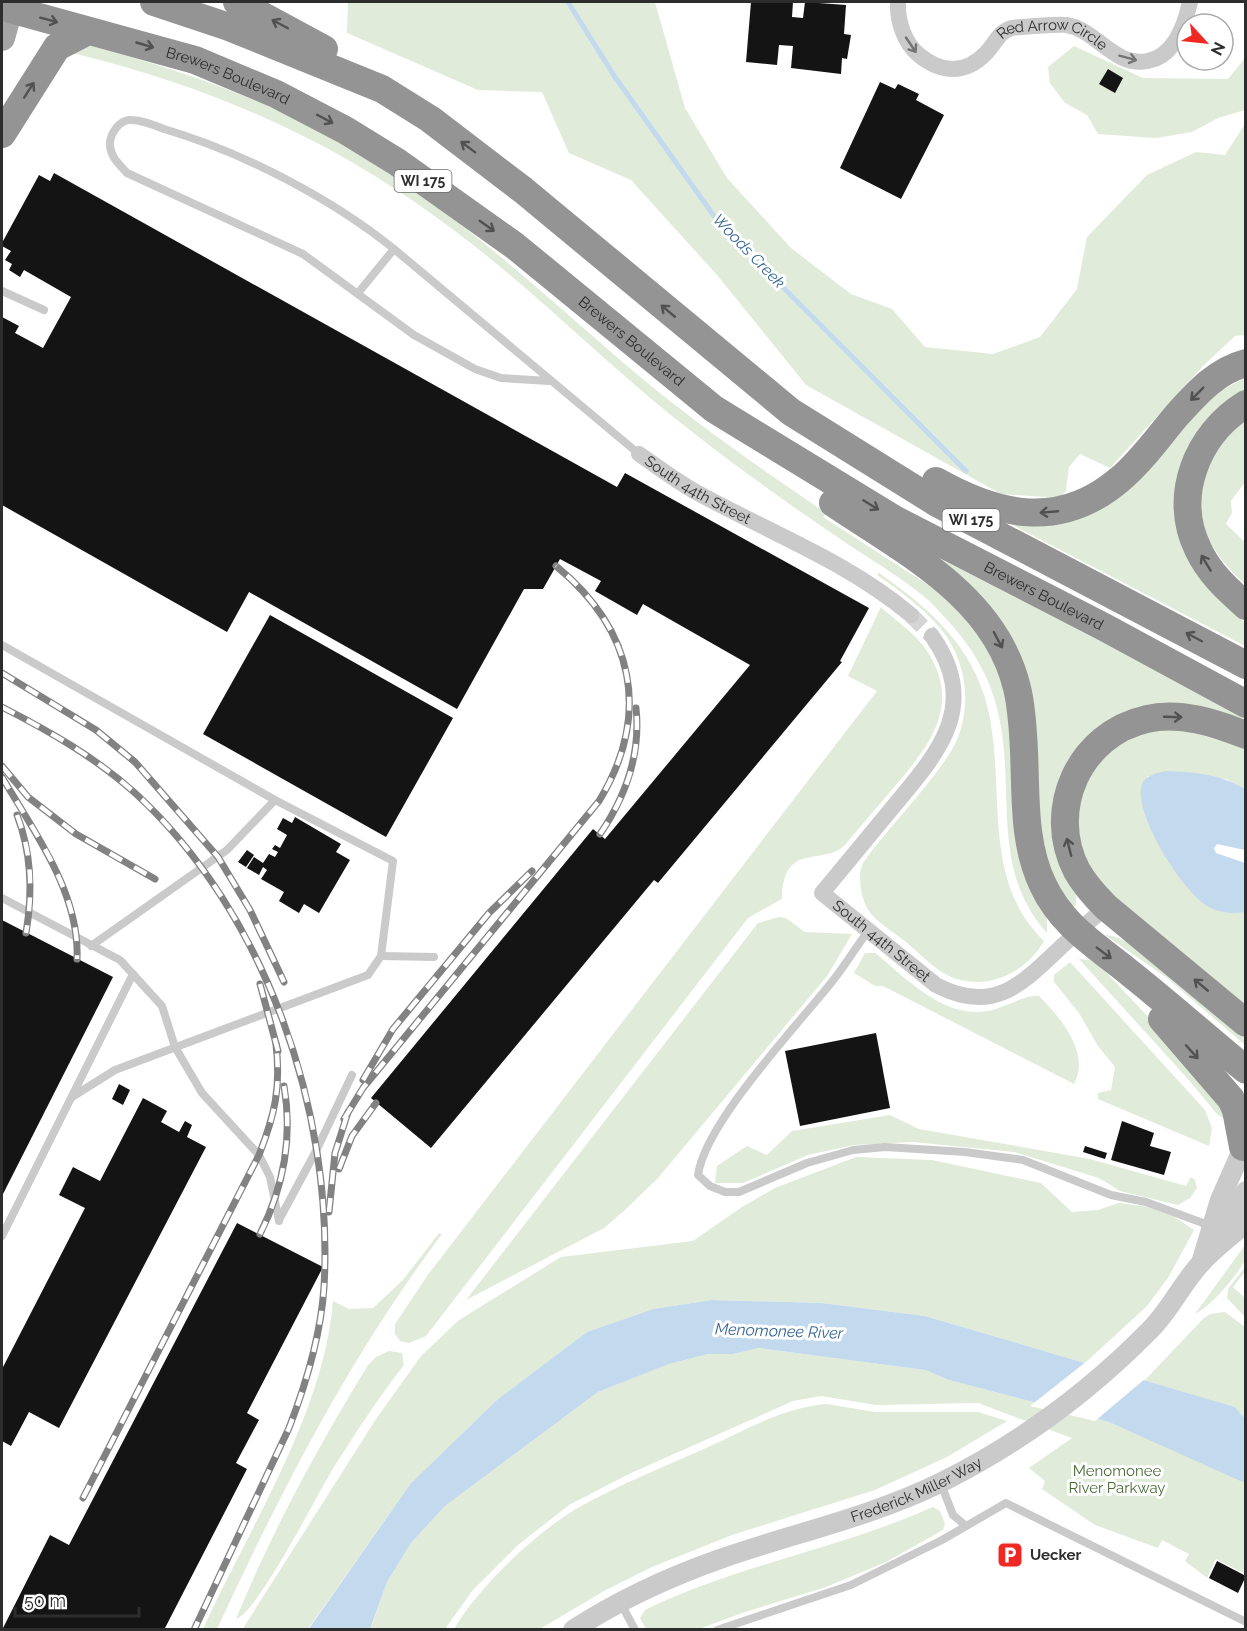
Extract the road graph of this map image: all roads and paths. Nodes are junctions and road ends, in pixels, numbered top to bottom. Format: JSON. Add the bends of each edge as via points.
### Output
{"nodes":[{"id":1,"x":154,"y":2,"type":"edge"},
{"id":2,"x":237,"y":2,"type":"edge"},
{"id":3,"x":898,"y":2,"type":"edge"},
{"id":4,"x":1190,"y":2,"type":"edge"},
{"id":5,"x":11,"y":5,"type":"edge"},
{"id":6,"x":88,"y":31,"type":"junction"},
{"id":7,"x":2,"y":38,"type":"edge"},
{"id":8,"x":382,"y":89,"type":"junction"},
{"id":9,"x":2,"y":134,"type":"edge"},
{"id":10,"x":394,"y":249,"type":"junction"},
{"id":11,"x":2,"y":291,"type":"edge"},
{"id":12,"x":358,"y":293,"type":"junction"},
{"id":13,"x":44,"y":310,"type":"dead end"},
{"id":14,"x":712,"y":348,"type":"junction"},
{"id":15,"x":1245,"y":363,"type":"edge"},
{"id":16,"x":549,"y":381,"type":"junction"},
{"id":17,"x":1245,"y":404,"type":"edge"},
{"id":18,"x":714,"y":409,"type":"junction"},
{"id":19,"x":639,"y":454,"type":"joint"},
{"id":20,"x":1245,"y":606,"type":"edge"},
{"id":21,"x":911,"y":615,"type":"tunnel mouth"},
{"id":22,"x":932,"y":636,"type":"tunnel mouth"},
{"id":23,"x":2,"y":645,"type":"edge"},
{"id":24,"x":1245,"y":665,"type":"edge"},
{"id":25,"x":1245,"y":704,"type":"edge"},
{"id":26,"x":1245,"y":735,"type":"edge"},
{"id":27,"x":275,"y":801,"type":"junction"},
{"id":28,"x":2,"y":898,"type":"edge"},
{"id":29,"x":1106,"y":907,"type":"junction"},
{"id":30,"x":869,"y":930,"type":"junction"},
{"id":31,"x":1077,"y":933,"type":"junction"},
{"id":32,"x":91,"y":946,"type":"junction"},
{"id":33,"x":381,"y":956,"type":"junction"},
{"id":34,"x":434,"y":957,"type":"dead end"},
{"id":35,"x":1130,"y":973,"type":"junction"},
{"id":36,"x":133,"y":974,"type":"junction"},
{"id":37,"x":1243,"y":1019,"type":"edge"},
{"id":38,"x":175,"y":1047,"type":"junction"},
{"id":39,"x":1245,"y":1070,"type":"edge"},
{"id":40,"x":352,"y":1075,"type":"dead end"},
{"id":41,"x":72,"y":1097,"type":"junction"},
{"id":42,"x":1244,"y":1144,"type":"edge"},
{"id":43,"x":1245,"y":1191,"type":"edge"},
{"id":44,"x":1245,"y":1223,"type":"edge"},
{"id":45,"x":1212,"y":1226,"type":"junction"},
{"id":46,"x":2,"y":1236,"type":"edge"},
{"id":47,"x":1201,"y":1263,"type":"junction"},
{"id":48,"x":940,"y":1483,"type":"junction"},
{"id":49,"x":966,"y":1526,"type":"junction"},
{"id":50,"x":620,"y":1602,"type":"junction"},
{"id":51,"x":1245,"y":1623,"type":"edge"},
{"id":52,"x":585,"y":1626,"type":"edge"},
{"id":53,"x":635,"y":1629,"type":"edge"},
{"id":54,"x":717,"y":1629,"type":"edge"}],
"edges":[{"from":1,"to":8,"type":"highway","number":"WI 175","via":[[229,27]]},
{"from":8,"to":2,"type":"highway","one_way":true,"via":[[313,41]]},
{"from":3,"to":4,"type":"street","name":"Red Arrow Circle","one_way":true,"via":[[903,32],[914,51],[930,64],[948,71],[971,65],[987,53],[999,34],[1011,28],[1059,24],[1083,32],[1120,57],[1148,61],[1164,54],[1172,45]]},
{"from":5,"to":6,"type":"highway","name":"Brewers Boulevard","number":"WI 175","one_way":true},
{"from":5,"to":7,"type":"main road"},
{"from":9,"to":6,"type":"highway","one_way":true,"via":[[57,47]]},
{"from":6,"to":18,"type":"highway","name":"Brewers Boulevard","number":"WI 175","one_way":true,"via":[[216,68],[345,130],[515,246]]},
{"from":14,"to":8,"type":"highway","number":"WI 175","one_way":true,"via":[[523,190],[430,119]]},
{"from":10,"to":12,"type":"lane"},
{"from":10,"to":12,"type":"lane","via":[[316,197],[250,162],[135,120],[126,120],[116,127],[110,141],[111,152],[128,173],[303,254]]},
{"from":10,"to":16,"type":"lane"},
{"from":11,"to":13,"type":"lane"},
{"from":12,"to":16,"type":"lane","via":[[414,335],[475,369],[501,378]]},
{"from":15,"to":14,"type":"highway","one_way":true,"via":[[1214,378],[1120,479],[1091,500],[1062,511],[1027,513],[989,505],[946,487],[789,398]]},
{"from":24,"to":14,"type":"highway","number":"WI 175","one_way":true,"via":[[937,503],[791,412]]},
{"from":16,"to":19,"type":"lane"},
{"from":20,"to":17,"type":"highway","one_way":true,"via":[[1218,579],[1198,549],[1188,497],[1190,477],[1204,446],[1215,430]]},
{"from":18,"to":25,"type":"highway","name":"Brewers Boulevard","number":"WI 175","one_way":true,"via":[[894,519]]},
{"from":18,"to":31,"type":"highway","one_way":true,"via":[[815,491],[941,576],[989,623],[1017,688],[1028,831],[1035,866],[1058,913]]},
{"from":19,"to":21,"type":"street","name":"South 44th Street","via":[[696,492],[845,568]]},
{"from":22,"to":30,"type":"street","name":"South 44th Street","via":[[944,654],[953,686],[946,734],[927,767],[822,892]]},
{"from":23,"to":27,"type":"lane"},
{"from":29,"to":26,"type":"highway","one_way":true,"via":[[1077,870],[1064,827],[1075,774],[1092,749],[1123,727],[1169,716],[1194,719]]},
{"from":27,"to":32,"type":"lane","via":[[227,850]]},
{"from":27,"to":33,"type":"lane","via":[[393,861]]},
{"from":28,"to":32,"type":"lane"},
{"from":29,"to":31,"type":"street","name":"South 44th Street"},
{"from":37,"to":29,"type":"highway","one_way":true},
{"from":30,"to":31,"type":"street","name":"South 44th Street","via":[[936,985],[978,998],[1012,989]]},
{"from":30,"to":45,"type":"lane","via":[[843,969],[722,1118],[699,1163],[698,1175],[710,1186],[739,1192],[807,1163],[853,1150],[885,1147],[965,1152],[1023,1160],[1111,1195],[1146,1202]]},
{"from":31,"to":35,"type":"highway","one_way":true},
{"from":32,"to":36,"type":"lane","via":[[120,960]]},
{"from":33,"to":34,"type":"lane"},
{"from":33,"to":38,"type":"lane","via":[[368,975]]},
{"from":35,"to":39,"type":"highway"},
{"from":35,"to":42,"type":"highway","one_way":true,"via":[[1161,1018],[1230,1099]]},
{"from":36,"to":38,"type":"lane","via":[[162,1006]]},
{"from":36,"to":41,"type":"lane"},
{"from":38,"to":40,"type":"lane","via":[[202,1093],[259,1155],[270,1177],[279,1221]]},
{"from":38,"to":41,"type":"lane","via":[[116,1070]]},
{"from":41,"to":46,"type":"lane"},
{"from":42,"to":45,"type":"street","name":"Frederick Miller Way"},
{"from":43,"to":47,"type":"street"},
{"from":44,"to":47,"type":"street","name":"Frederick Miller Way"},
{"from":45,"to":47,"type":"street","name":"Frederick Miller Way"},
{"from":47,"to":48,"type":"street","name":"Frederick Miller Way","via":[[1172,1306],[1095,1383],[999,1450]]},
{"from":48,"to":49,"type":"lane","via":[[953,1515]]},
{"from":48,"to":50,"type":"street","name":"Frederick Miller Way","via":[[829,1526],[693,1569]]},
{"from":49,"to":51,"type":"lane","via":[[1006,1503]]},
{"from":49,"to":54,"type":"lane","via":[[851,1585]]},
{"from":50,"to":52,"type":"street","name":"Frederick Miller Way"},
{"from":50,"to":53,"type":"lane"}]}
